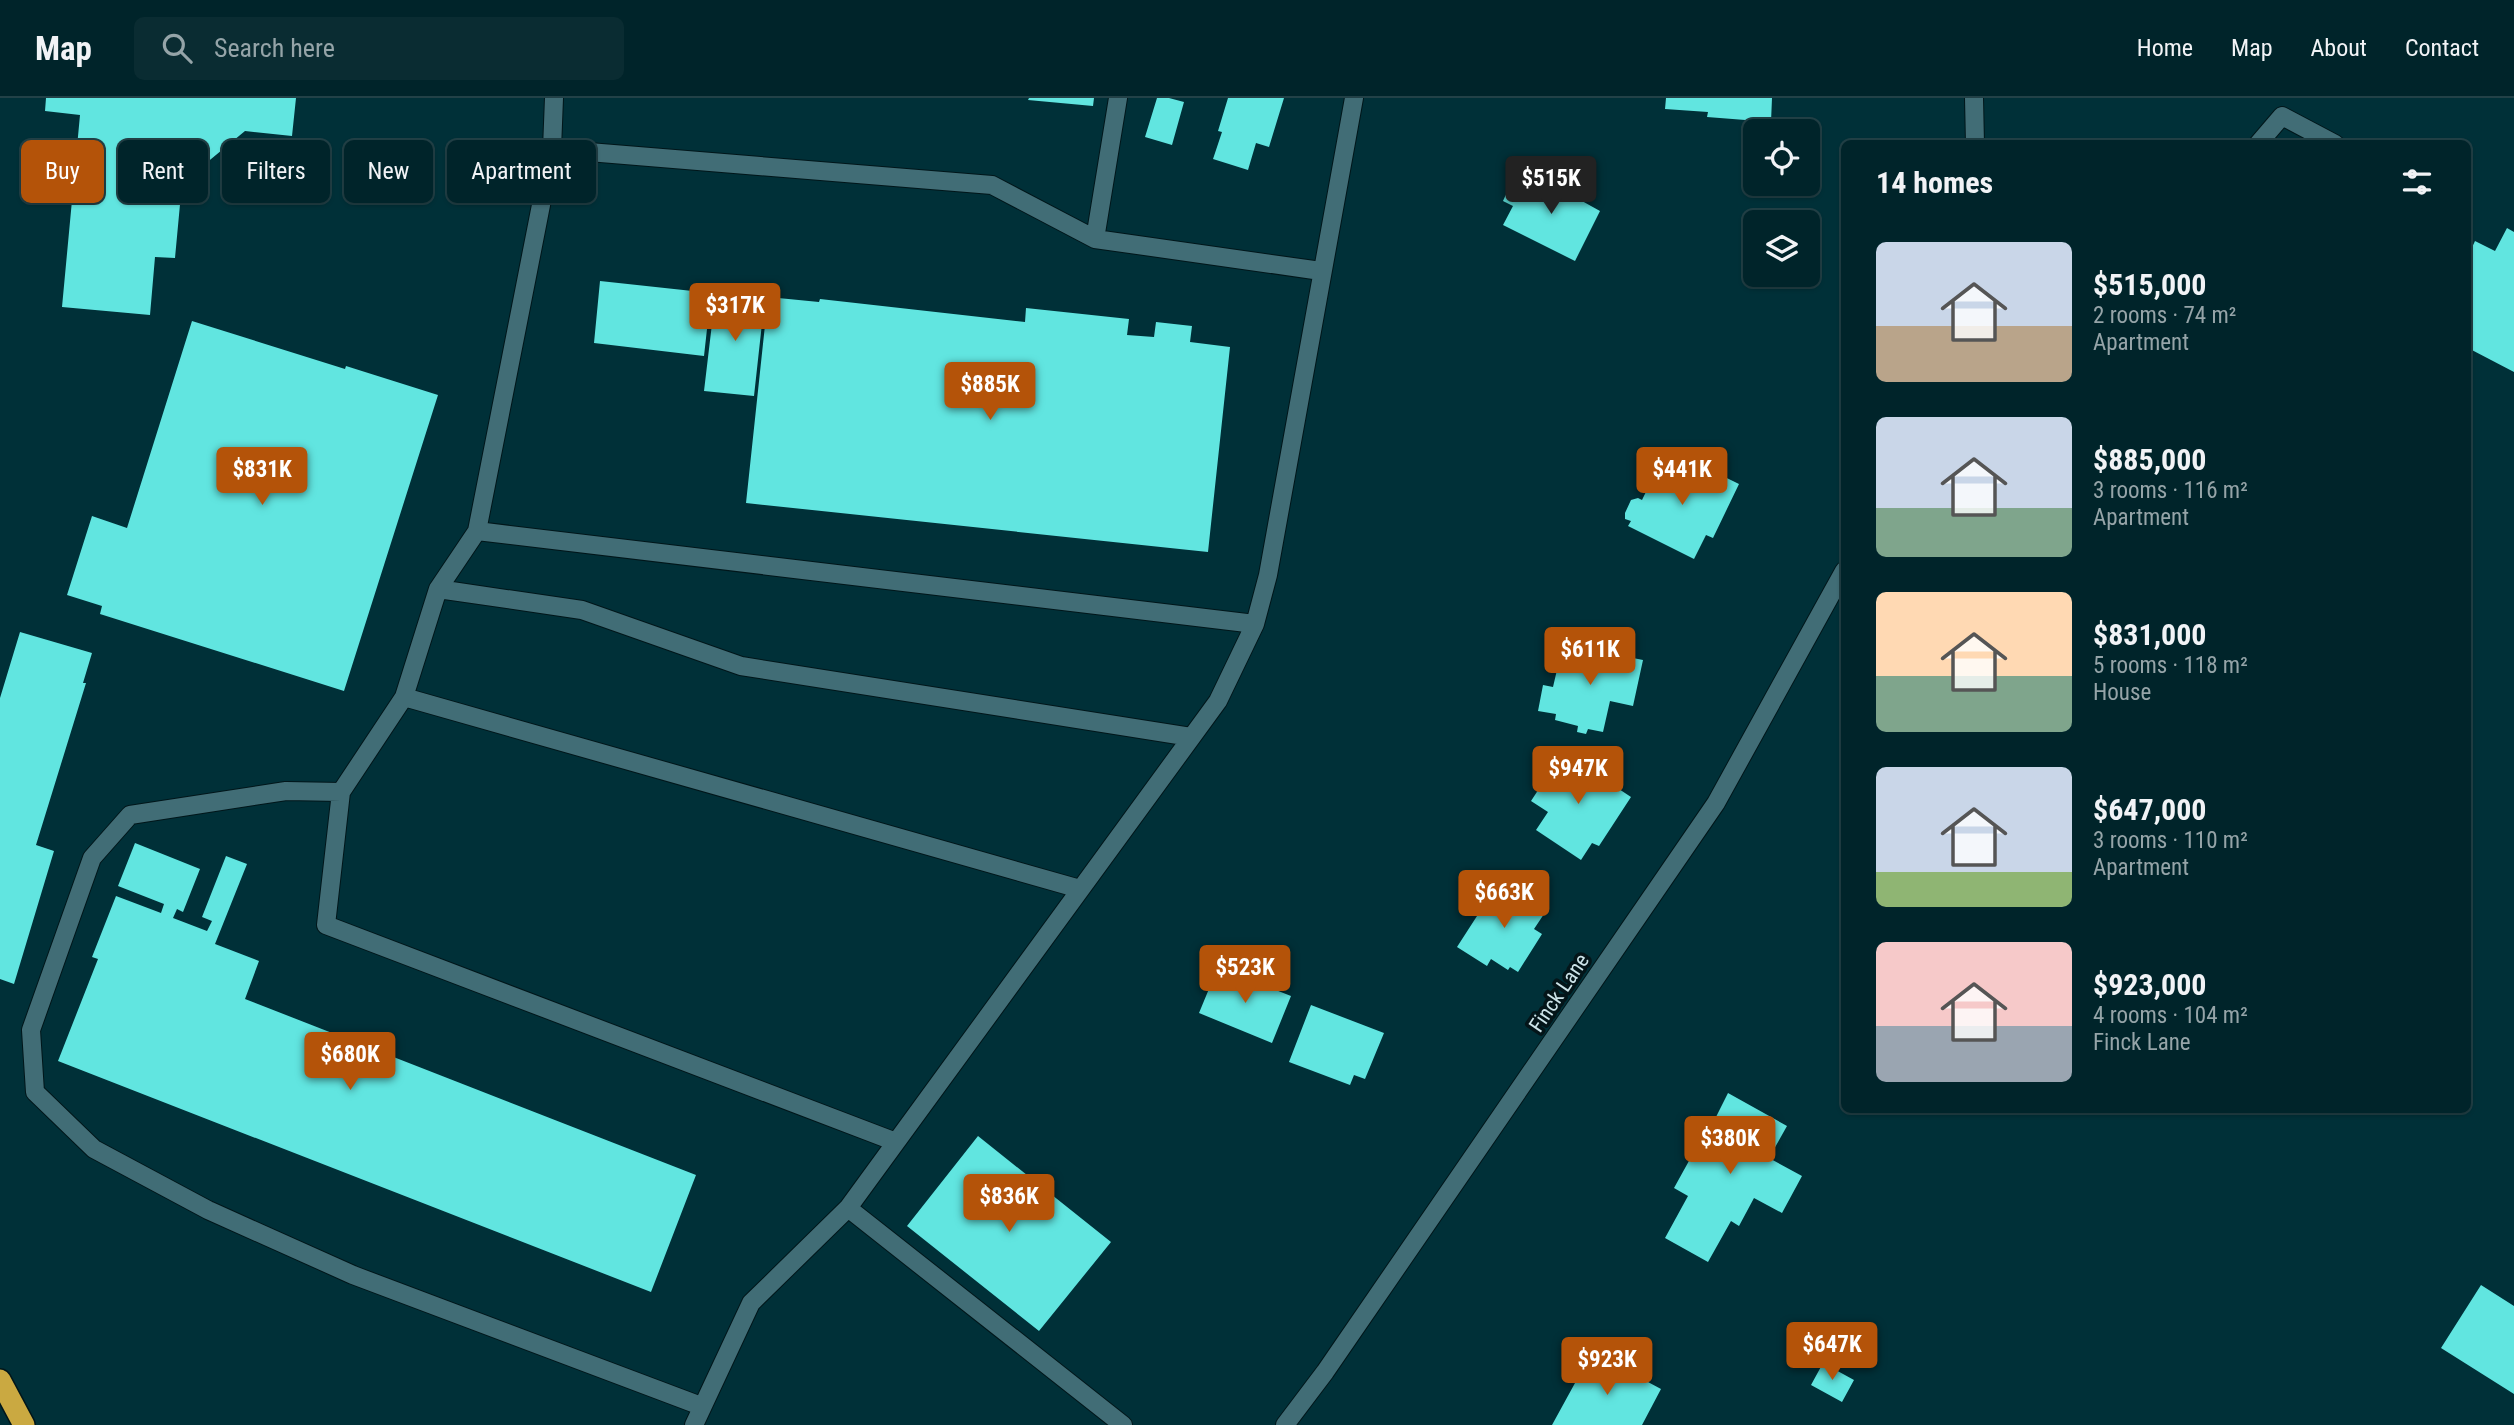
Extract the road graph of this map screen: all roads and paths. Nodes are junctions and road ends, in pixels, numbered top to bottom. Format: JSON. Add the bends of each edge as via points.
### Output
{"nodes":[{"id":1,"x":554,"y":98,"type":"edge"},
{"id":2,"x":1118,"y":98,"type":"edge"},
{"id":3,"x":1354,"y":98,"type":"edge"},
{"id":4,"x":1973,"y":98,"type":"edge"},
{"id":5,"x":552,"y":140,"type":"edge"},
{"id":6,"x":1975,"y":140,"type":"edge"},
{"id":7,"x":2261,"y":140,"type":"edge"},
{"id":8,"x":2328,"y":140,"type":"edge"},
{"id":9,"x":596,"y":153,"type":"edge"},
{"id":10,"x":541,"y":203,"type":"edge"},
{"id":11,"x":1095,"y":239,"type":"junction"},
{"id":12,"x":1321,"y":271,"type":"junction"},
{"id":13,"x":477,"y":531,"type":"junction"},
{"id":14,"x":1841,"y":576,"type":"edge"},
{"id":15,"x":438,"y":589,"type":"junction"},
{"id":16,"x":1255,"y":624,"type":"junction"},
{"id":17,"x":404,"y":697,"type":"junction"},
{"id":18,"x":1191,"y":737,"type":"junction"},
{"id":19,"x":341,"y":792,"type":"junction"},
{"id":20,"x":1080,"y":889,"type":"junction"},
{"id":21,"x":896,"y":1142,"type":"junction"},
{"id":22,"x":848,"y":1208,"type":"junction"},
{"id":23,"x":0,"y":1380,"type":"edge"},
{"id":24,"x":701,"y":1406,"type":"junction"},
{"id":25,"x":24,"y":1425,"type":"edge"},
{"id":26,"x":694,"y":1425,"type":"edge"},
{"id":27,"x":1123,"y":1425,"type":"edge"},
{"id":28,"x":1285,"y":1425,"type":"edge"}],
"edges":[{"from":1,"to":5,"type":"street"},
{"from":2,"to":11,"type":"street"},
{"from":3,"to":12,"type":"street"},
{"from":4,"to":6,"type":"street"},
{"from":7,"to":8,"type":"street","via":[[2282,116]]},
{"from":9,"to":11,"type":"street","via":[[992,185]]},
{"from":10,"to":13,"type":"street"},
{"from":11,"to":12,"type":"street"},
{"from":12,"to":16,"type":"street","via":[[1268,575]]},
{"from":13,"to":15,"type":"street"},
{"from":13,"to":16,"type":"street"},
{"from":14,"to":28,"type":"street","name":"Finck Lane","via":[[1716,803]]},
{"from":15,"to":17,"type":"street"},
{"from":15,"to":18,"type":"street","via":[[582,610],[741,666]]},
{"from":16,"to":18,"type":"street","via":[[1217,701]]},
{"from":17,"to":19,"type":"street"},
{"from":17,"to":20,"type":"street"},
{"from":18,"to":20,"type":"street"},
{"from":19,"to":21,"type":"street","via":[[326,925]]},
{"from":19,"to":24,"type":"street","via":[[286,790],[130,815],[92,858],[31,1030],[35,1092],[94,1149],[208,1210],[353,1275]]},
{"from":20,"to":21,"type":"street"},
{"from":21,"to":22,"type":"street"},
{"from":22,"to":24,"type":"street","via":[[751,1303]]},
{"from":22,"to":27,"type":"street"},
{"from":23,"to":25,"type":"highway"},
{"from":24,"to":26,"type":"street"}]}
